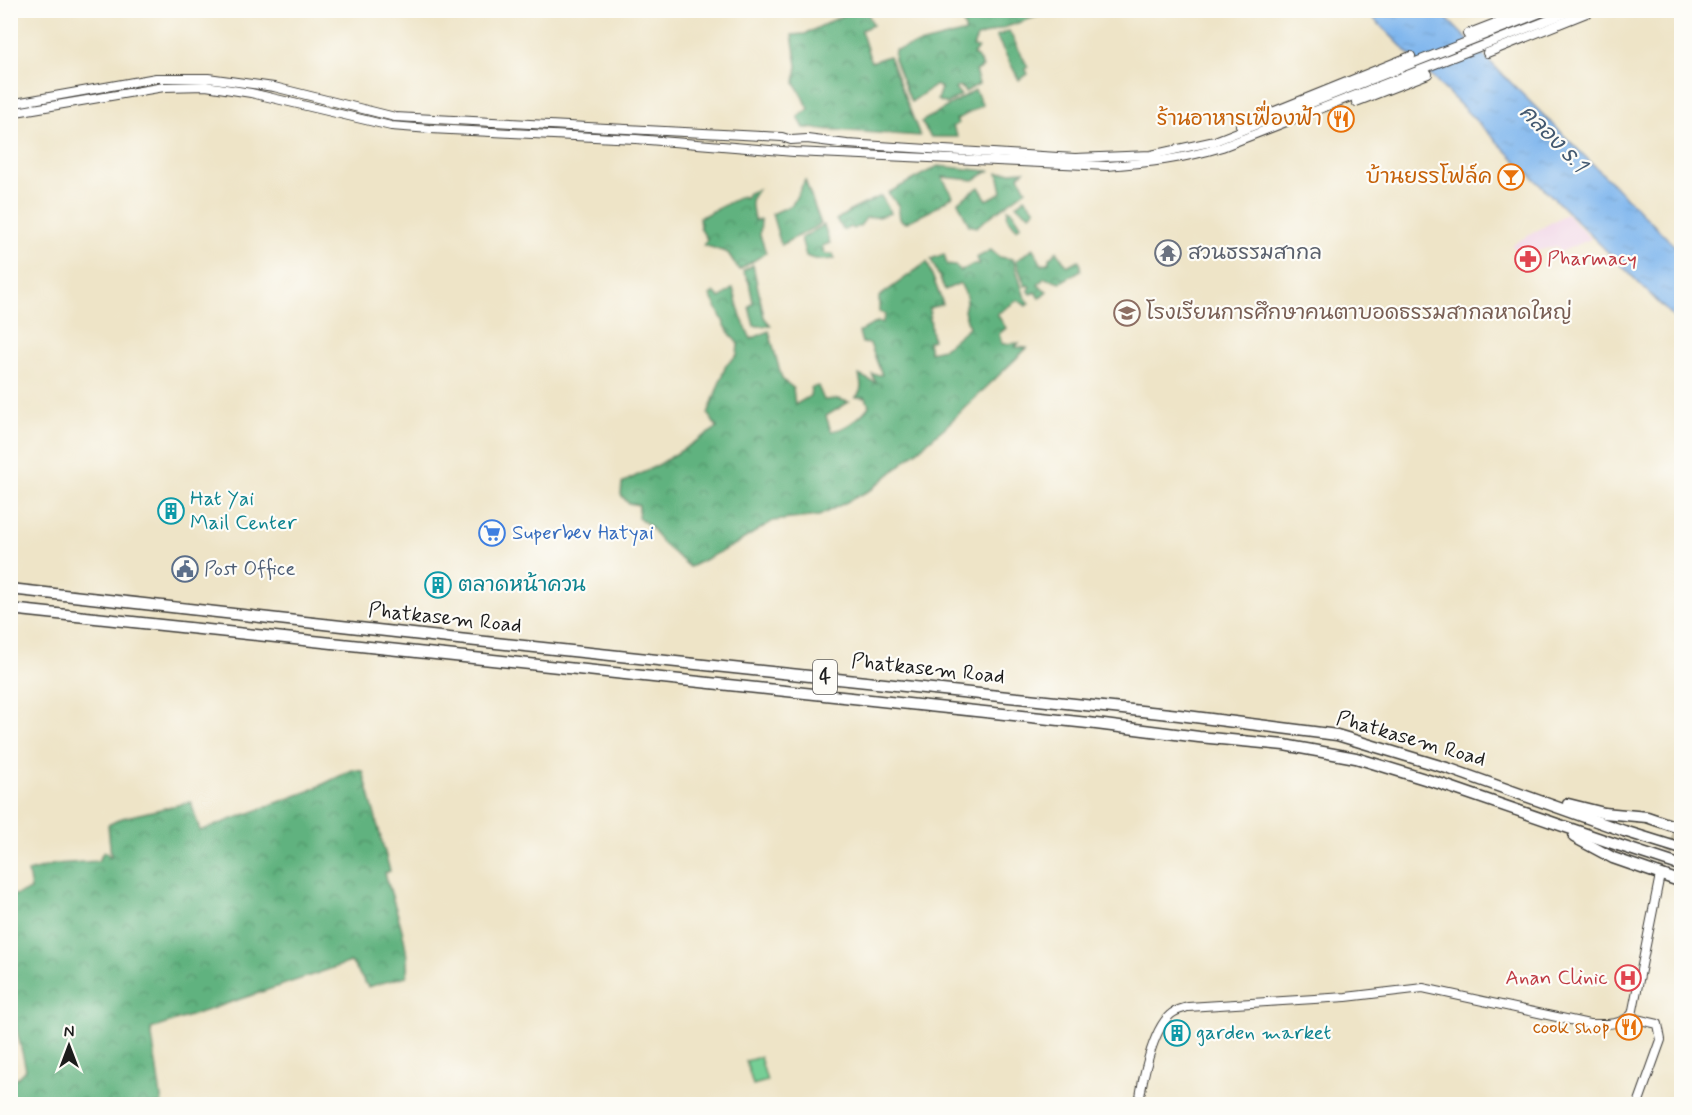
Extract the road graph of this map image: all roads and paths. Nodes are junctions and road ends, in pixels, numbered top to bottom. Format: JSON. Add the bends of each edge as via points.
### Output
{"nodes":[{"id":1,"x":1529,"y":10,"type":"edge"},
{"id":2,"x":1548,"y":10,"type":"edge"},
{"id":3,"x":1574,"y":10,"type":"edge"},
{"id":4,"x":1594,"y":10,"type":"edge"},
{"id":5,"x":1518,"y":26,"type":"junction"},
{"id":6,"x":1467,"y":34,"type":"dead end"},
{"id":7,"x":1487,"y":54,"type":"dead end"},
{"id":8,"x":1411,"y":56,"type":"dead end"},
{"id":9,"x":1428,"y":74,"type":"dead end"},
{"id":10,"x":1381,"y":81,"type":"junction"},
{"id":11,"x":10,"y":105,"type":"edge"},
{"id":12,"x":10,"y":113,"type":"edge"},
{"id":13,"x":705,"y":134,"type":"junction"},
{"id":14,"x":704,"y":146,"type":"junction"},
{"id":15,"x":1222,"y":147,"type":"junction"},
{"id":16,"x":1181,"y":149,"type":"junction"},
{"id":17,"x":10,"y":589,"type":"edge"},
{"id":18,"x":10,"y":609,"type":"edge"},
{"id":19,"x":893,"y":684,"type":"junction"},
{"id":20,"x":890,"y":703,"type":"junction"},
{"id":21,"x":1538,"y":799,"type":"junction"},
{"id":22,"x":1546,"y":820,"type":"junction"},
{"id":23,"x":1681,"y":827,"type":"edge"},
{"id":24,"x":1682,"y":849,"type":"edge"},
{"id":25,"x":1682,"y":866,"type":"edge"},
{"id":26,"x":1660,"y":875,"type":"junction"},
{"id":27,"x":1682,"y":882,"type":"edge"},
{"id":28,"x":1631,"y":1015,"type":"dead end"},
{"id":29,"x":1139,"y":1104,"type":"edge"},
{"id":30,"x":1638,"y":1104,"type":"edge"}],
"edges":[{"from":1,"to":6,"type":"main road"},
{"from":2,"to":5,"type":"main road"},
{"from":3,"to":5,"type":"main road"},
{"from":4,"to":7,"type":"main road"},
{"from":5,"to":10,"type":"main road"},
{"from":8,"to":16,"type":"main road"},
{"from":9,"to":15,"type":"main road","via":[[1305,121]]},
{"from":10,"to":15,"type":"main road"},
{"from":10,"to":16,"type":"main road","via":[[1215,141]]},
{"from":11,"to":13,"type":"main road","via":[[156,78],[192,77],[274,87],[395,117]]},
{"from":12,"to":14,"type":"main road","via":[[164,87],[206,86],[391,126]]},
{"from":13,"to":14,"type":"main road"},
{"from":13,"to":16,"type":"main road","via":[[1075,158],[1151,155]]},
{"from":14,"to":15,"type":"main road","via":[[1107,166],[1185,158]]},
{"from":17,"to":19,"type":"highway","name":"Phatkasem Road","number":"4"},
{"from":18,"to":20,"type":"highway","name":"Phatkasem Road","number":"4"},
{"from":19,"to":20,"type":"highway"},
{"from":19,"to":21,"type":"highway","name":"Phatkasem Road","number":"4","via":[[1337,735]]},
{"from":20,"to":22,"type":"highway","name":"Phatkasem Road","number":"4","via":[[1284,745],[1356,758]]},
{"from":21,"to":23,"type":"highway"},
{"from":21,"to":24,"type":"highway","name":"Phatkasem Road","number":"4","bridge":true},
{"from":22,"to":25,"type":"highway","name":"Phatkasem Road","number":"4","bridge":true},
{"from":22,"to":26,"type":"highway","via":[[1551,828],[1585,841],[1613,858]]},
{"from":26,"to":27,"type":"highway"},
{"from":26,"to":30,"type":"street","via":[[1632,1015],[1658,1024],[1661,1040]]},
{"from":28,"to":29,"type":"street","via":[[1611,1024],[1589,1024],[1423,988],[1188,1007],[1172,1013],[1152,1045]]}]}
